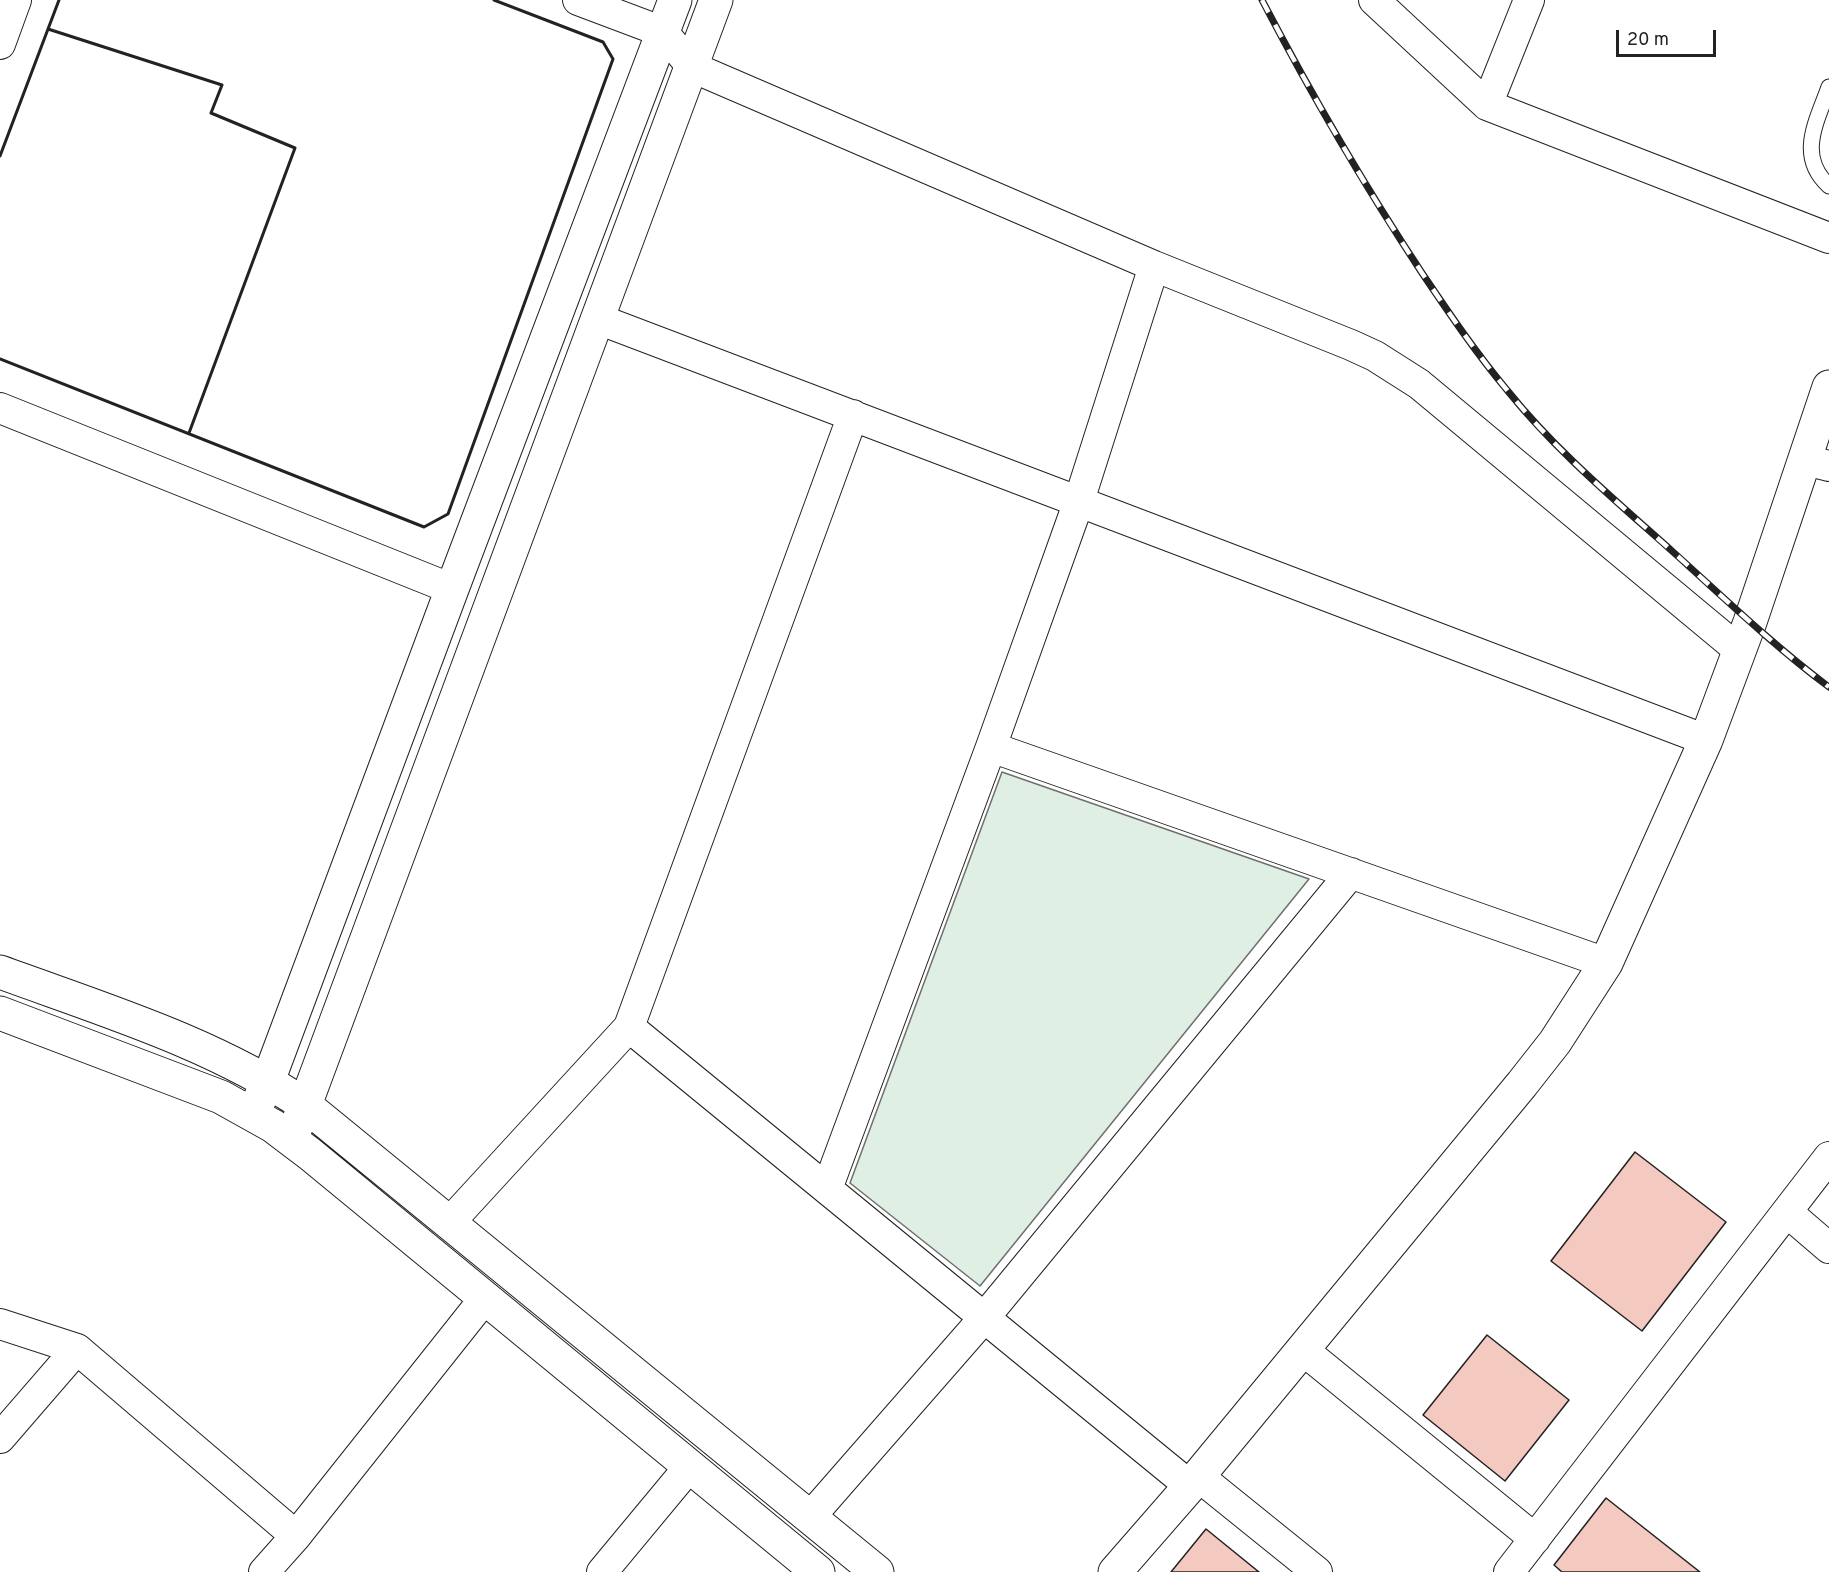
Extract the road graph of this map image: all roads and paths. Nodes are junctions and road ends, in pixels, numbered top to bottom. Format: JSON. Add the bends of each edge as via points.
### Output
{"nodes":[{"id":1,"x":16,"y":0,"type":"edge"},
{"id":2,"x":578,"y":0,"type":"edge"},
{"id":3,"x":675,"y":0,"type":"edge"},
{"id":4,"x":716,"y":0,"type":"edge"},
{"id":5,"x":1374,"y":0,"type":"edge"},
{"id":6,"x":1529,"y":0,"type":"edge"},
{"id":7,"x":663,"y":32,"type":"junction"},
{"id":8,"x":0,"y":44,"type":"edge"},
{"id":9,"x":692,"y":67,"type":"junction"},
{"id":10,"x":1829,"y":87,"type":"edge"},
{"id":11,"x":1488,"y":105,"type":"junction"},
{"id":12,"x":1829,"y":186,"type":"edge"},
{"id":13,"x":1829,"y":238,"type":"edge"},
{"id":14,"x":1154,"y":266,"type":"junction"},
{"id":15,"x":598,"y":319,"type":"junction"},
{"id":16,"x":1829,"y":387,"type":"edge"},
{"id":17,"x":0,"y":408,"type":"edge"},
{"id":18,"x":853,"y":415,"type":"junction"},
{"id":19,"x":1817,"y":463,"type":"edge"},
{"id":20,"x":1079,"y":501,"type":"junction"},
{"id":21,"x":452,"y":589,"type":"junction"},
{"id":22,"x":1740,"y":650,"type":"junction"},
{"id":23,"x":1707,"y":740,"type":"junction"},
{"id":24,"x":991,"y":747,"type":"junction"},
{"id":25,"x":1351,"y":873,"type":"junction"},
{"id":26,"x":1606,"y":963,"type":"junction"},
{"id":27,"x":0,"y":972,"type":"edge"},
{"id":28,"x":0,"y":1013,"type":"edge"},
{"id":29,"x":628,"y":1027,"type":"junction"},
{"id":30,"x":268,"y":1081,"type":"junction"},
{"id":31,"x":305,"y":1105,"type":"junction"},
{"id":32,"x":254,"y":1114,"type":"junction"},
{"id":33,"x":291,"y":1139,"type":"junction"},
{"id":34,"x":1829,"y":1157,"type":"edge"},
{"id":35,"x":826,"y":1189,"type":"junction"},
{"id":36,"x":1787,"y":1212,"type":"junction"},
{"id":37,"x":449,"y":1222,"type":"junction"},
{"id":38,"x":1829,"y":1248,"type":"edge"},
{"id":39,"x":485,"y":1298,"type":"junction"},
{"id":40,"x":984,"y":1318,"type":"junction"},
{"id":41,"x":0,"y":1324,"type":"edge"},
{"id":42,"x":77,"y":1349,"type":"junction"},
{"id":43,"x":1303,"y":1350,"type":"junction"},
{"id":44,"x":0,"y":1438,"type":"edge"},
{"id":45,"x":690,"y":1466,"type":"junction"},
{"id":46,"x":1194,"y":1481,"type":"junction"},
{"id":47,"x":810,"y":1517,"type":"junction"},
{"id":48,"x":296,"y":1536,"type":"junction"},
{"id":49,"x":1535,"y":1539,"type":"junction"},
{"id":50,"x":264,"y":1572,"type":"edge"},
{"id":51,"x":602,"y":1572,"type":"edge"},
{"id":52,"x":818,"y":1572,"type":"edge"},
{"id":53,"x":877,"y":1572,"type":"edge"},
{"id":54,"x":1115,"y":1572,"type":"edge"},
{"id":55,"x":1317,"y":1572,"type":"edge"},
{"id":56,"x":1509,"y":1572,"type":"edge"}],
"edges":[{"from":1,"to":8,"type":"street"},
{"from":2,"to":7,"type":"street"},
{"from":3,"to":7,"type":"street"},
{"from":4,"to":9,"type":"street"},
{"from":5,"to":11,"type":"street"},
{"from":6,"to":11,"type":"street"},
{"from":7,"to":9,"type":"street"},
{"from":7,"to":21,"type":"street"},
{"from":9,"to":14,"type":"street"},
{"from":9,"to":15,"type":"street"},
{"from":10,"to":12,"type":"lane","via":[[1811,143],[1814,167]]},
{"from":11,"to":13,"type":"street"},
{"from":14,"to":20,"type":"street"},
{"from":14,"to":22,"type":"street","via":[[1351,345],[1419,384]]},
{"from":15,"to":18,"type":"street"},
{"from":15,"to":31,"type":"street"},
{"from":16,"to":19,"type":"street"},
{"from":17,"to":21,"type":"street"},
{"from":18,"to":20,"type":"street"},
{"from":18,"to":29,"type":"street"},
{"from":19,"to":22,"type":"street"},
{"from":20,"to":23,"type":"street"},
{"from":20,"to":24,"type":"street"},
{"from":21,"to":30,"type":"street"},
{"from":22,"to":23,"type":"street"},
{"from":23,"to":26,"type":"street"},
{"from":24,"to":25,"type":"street"},
{"from":24,"to":35,"type":"street"},
{"from":25,"to":26,"type":"street"},
{"from":25,"to":40,"type":"street"},
{"from":26,"to":43,"type":"street","via":[[1555,1042]]},
{"from":27,"to":30,"type":"street","via":[[188,1042]]},
{"from":28,"to":32,"type":"street","via":[[188,1083]]},
{"from":29,"to":35,"type":"street"},
{"from":29,"to":37,"type":"street"},
{"from":30,"to":31,"type":"street"},
{"from":30,"to":32,"type":"street"},
{"from":31,"to":33,"type":"street"},
{"from":31,"to":37,"type":"street"},
{"from":32,"to":33,"type":"street"},
{"from":33,"to":39,"type":"street"},
{"from":34,"to":36,"type":"street"},
{"from":35,"to":40,"type":"street"},
{"from":36,"to":38,"type":"street"},
{"from":36,"to":49,"type":"street"},
{"from":37,"to":47,"type":"street"},
{"from":39,"to":45,"type":"street"},
{"from":39,"to":48,"type":"street"},
{"from":40,"to":46,"type":"street"},
{"from":40,"to":47,"type":"street"},
{"from":41,"to":42,"type":"street"},
{"from":42,"to":44,"type":"street"},
{"from":42,"to":48,"type":"street"},
{"from":43,"to":46,"type":"street"},
{"from":43,"to":49,"type":"street"},
{"from":45,"to":51,"type":"street"},
{"from":45,"to":52,"type":"street"},
{"from":46,"to":54,"type":"street"},
{"from":46,"to":55,"type":"street"},
{"from":47,"to":53,"type":"street"},
{"from":48,"to":50,"type":"street"},
{"from":49,"to":56,"type":"street"}]}
